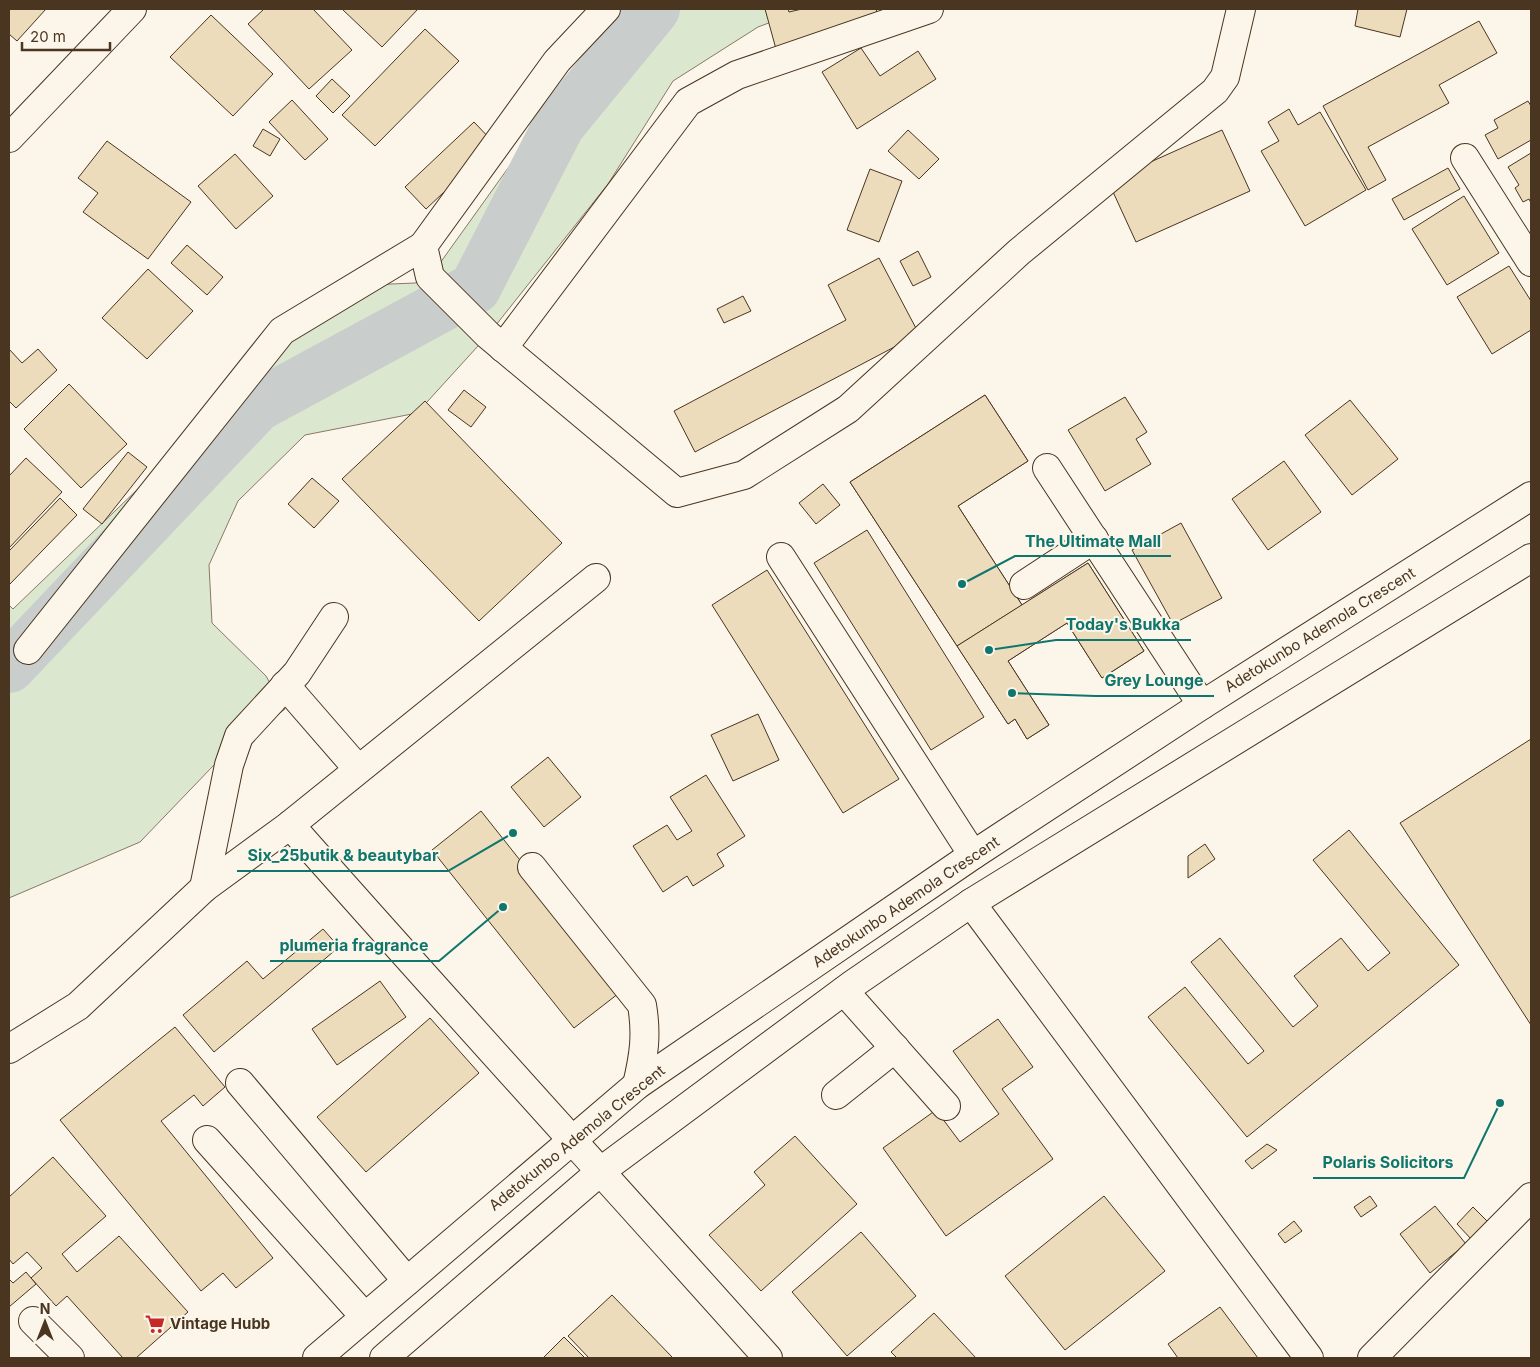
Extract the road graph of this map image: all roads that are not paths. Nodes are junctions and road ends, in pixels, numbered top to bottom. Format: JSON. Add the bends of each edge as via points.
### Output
{"nodes":[{"id":1,"x":132,"y":9,"type":"edge"},
{"id":2,"x":606,"y":9,"type":"edge"},
{"id":3,"x":929,"y":9,"type":"edge"},
{"id":4,"x":1241,"y":9,"type":"edge"},
{"id":5,"x":9,"y":138,"type":"edge"},
{"id":6,"x":1465,"y":158,"type":"dead end"},
{"id":7,"x":423,"y":246,"type":"junction"},
{"id":8,"x":1531,"y":262,"type":"edge"},
{"id":9,"x":495,"y":342,"type":"junction"},
{"id":10,"x":1048,"y":468,"type":"dead end"},
{"id":11,"x":1531,"y":496,"type":"edge"},
{"id":12,"x":1094,"y":540,"type":"junction"},
{"id":13,"x":781,"y":558,"type":"dead end"},
{"id":14,"x":1531,"y":558,"type":"edge"},
{"id":15,"x":596,"y":578,"type":"dead end"},
{"id":16,"x":1024,"y":585,"type":"dead end"},
{"id":17,"x":334,"y":617,"type":"dead end"},
{"id":18,"x":28,"y":650,"type":"dead end"},
{"id":19,"x":285,"y":685,"type":"junction"},
{"id":20,"x":1202,"y":705,"type":"junction"},
{"id":21,"x":358,"y":769,"type":"junction"},
{"id":22,"x":290,"y":824,"type":"junction"},
{"id":23,"x":973,"y":855,"type":"junction"},
{"id":24,"x":532,"y":867,"type":"dead end"},
{"id":25,"x":204,"y":888,"type":"junction"},
{"id":26,"x":971,"y":903,"type":"junction"},
{"id":27,"x":844,"y":991,"type":"junction"},
{"id":28,"x":895,"y":1048,"type":"junction"},
{"id":29,"x":9,"y":1049,"type":"edge"},
{"id":30,"x":240,"y":1083,"type":"dead end"},
{"id":31,"x":637,"y":1085,"type":"junction"},
{"id":32,"x":836,"y":1095,"type":"dead end"},
{"id":33,"x":946,"y":1106,"type":"dead end"},
{"id":34,"x":573,"y":1138,"type":"junction"},
{"id":35,"x":207,"y":1140,"type":"dead end"},
{"id":36,"x":601,"y":1171,"type":"junction"},
{"id":37,"x":1531,"y":1197,"type":"edge"},
{"id":38,"x":407,"y":1281,"type":"junction"},
{"id":39,"x":365,"y":1317,"type":"junction"},
{"id":40,"x":33,"y":1321,"type":"dead end"},
{"id":41,"x":70,"y":1358,"type":"edge"},
{"id":42,"x":317,"y":1358,"type":"edge"},
{"id":43,"x":384,"y":1358,"type":"edge"},
{"id":44,"x":768,"y":1358,"type":"edge"},
{"id":45,"x":1309,"y":1358,"type":"edge"},
{"id":46,"x":1372,"y":1358,"type":"edge"}],
"edges":[{"from":1,"to":5,"type":"main road"},
{"from":2,"to":7,"type":"main road","via":[[557,61]]},
{"from":3,"to":9,"type":"main road","via":[[737,75],[688,102]]},
{"from":4,"to":9,"type":"main road","via":[[1225,77],[1215,91],[1019,252],[848,409],[744,475],[677,493]]},
{"from":6,"to":8,"type":"main road"},
{"from":7,"to":9,"type":"main road","via":[[430,277]]},
{"from":7,"to":18,"type":"main road","via":[[282,331]]},
{"from":10,"to":12,"type":"main road"},
{"from":11,"to":20,"type":"main road","name":"Adetokunbo Ademola Crescent"},
{"from":12,"to":16,"type":"main road"},
{"from":12,"to":20,"type":"main road"},
{"from":13,"to":23,"type":"main road"},
{"from":14,"to":26,"type":"main road"},
{"from":15,"to":21,"type":"main road"},
{"from":17,"to":19,"type":"main road"},
{"from":19,"to":21,"type":"main road"},
{"from":19,"to":25,"type":"main road","via":[[239,736],[229,765]]},
{"from":20,"to":23,"type":"main road","name":"Adetokunbo Ademola Crescent"},
{"from":21,"to":22,"type":"main road"},
{"from":22,"to":25,"type":"main road"},
{"from":22,"to":34,"type":"main road","via":[[518,1082]]},
{"from":23,"to":31,"type":"main road","name":"Adetokunbo Ademola Crescent"},
{"from":24,"to":31,"type":"main road","via":[[642,1004],[645,1051]]},
{"from":25,"to":29,"type":"main road","via":[[78,1006]]},
{"from":26,"to":27,"type":"main road"},
{"from":26,"to":45,"type":"main road"},
{"from":27,"to":28,"type":"main road"},
{"from":27,"to":36,"type":"main road"},
{"from":28,"to":32,"type":"main road"},
{"from":28,"to":33,"type":"main road"},
{"from":30,"to":38,"type":"main road"},
{"from":31,"to":34,"type":"main road","name":"Adetokunbo Ademola Crescent"},
{"from":34,"to":36,"type":"main road"},
{"from":34,"to":38,"type":"main road","name":"Adetokunbo Ademola Crescent"},
{"from":35,"to":39,"type":"main road"},
{"from":36,"to":43,"type":"main road"},
{"from":36,"to":44,"type":"main road"},
{"from":37,"to":46,"type":"main road"},
{"from":38,"to":39,"type":"main road","name":"Adetokunbo Ademola Crescent"},
{"from":39,"to":42,"type":"main road","name":"Adetokunbo Ademola Crescent"},
{"from":40,"to":41,"type":"main road"}]}
